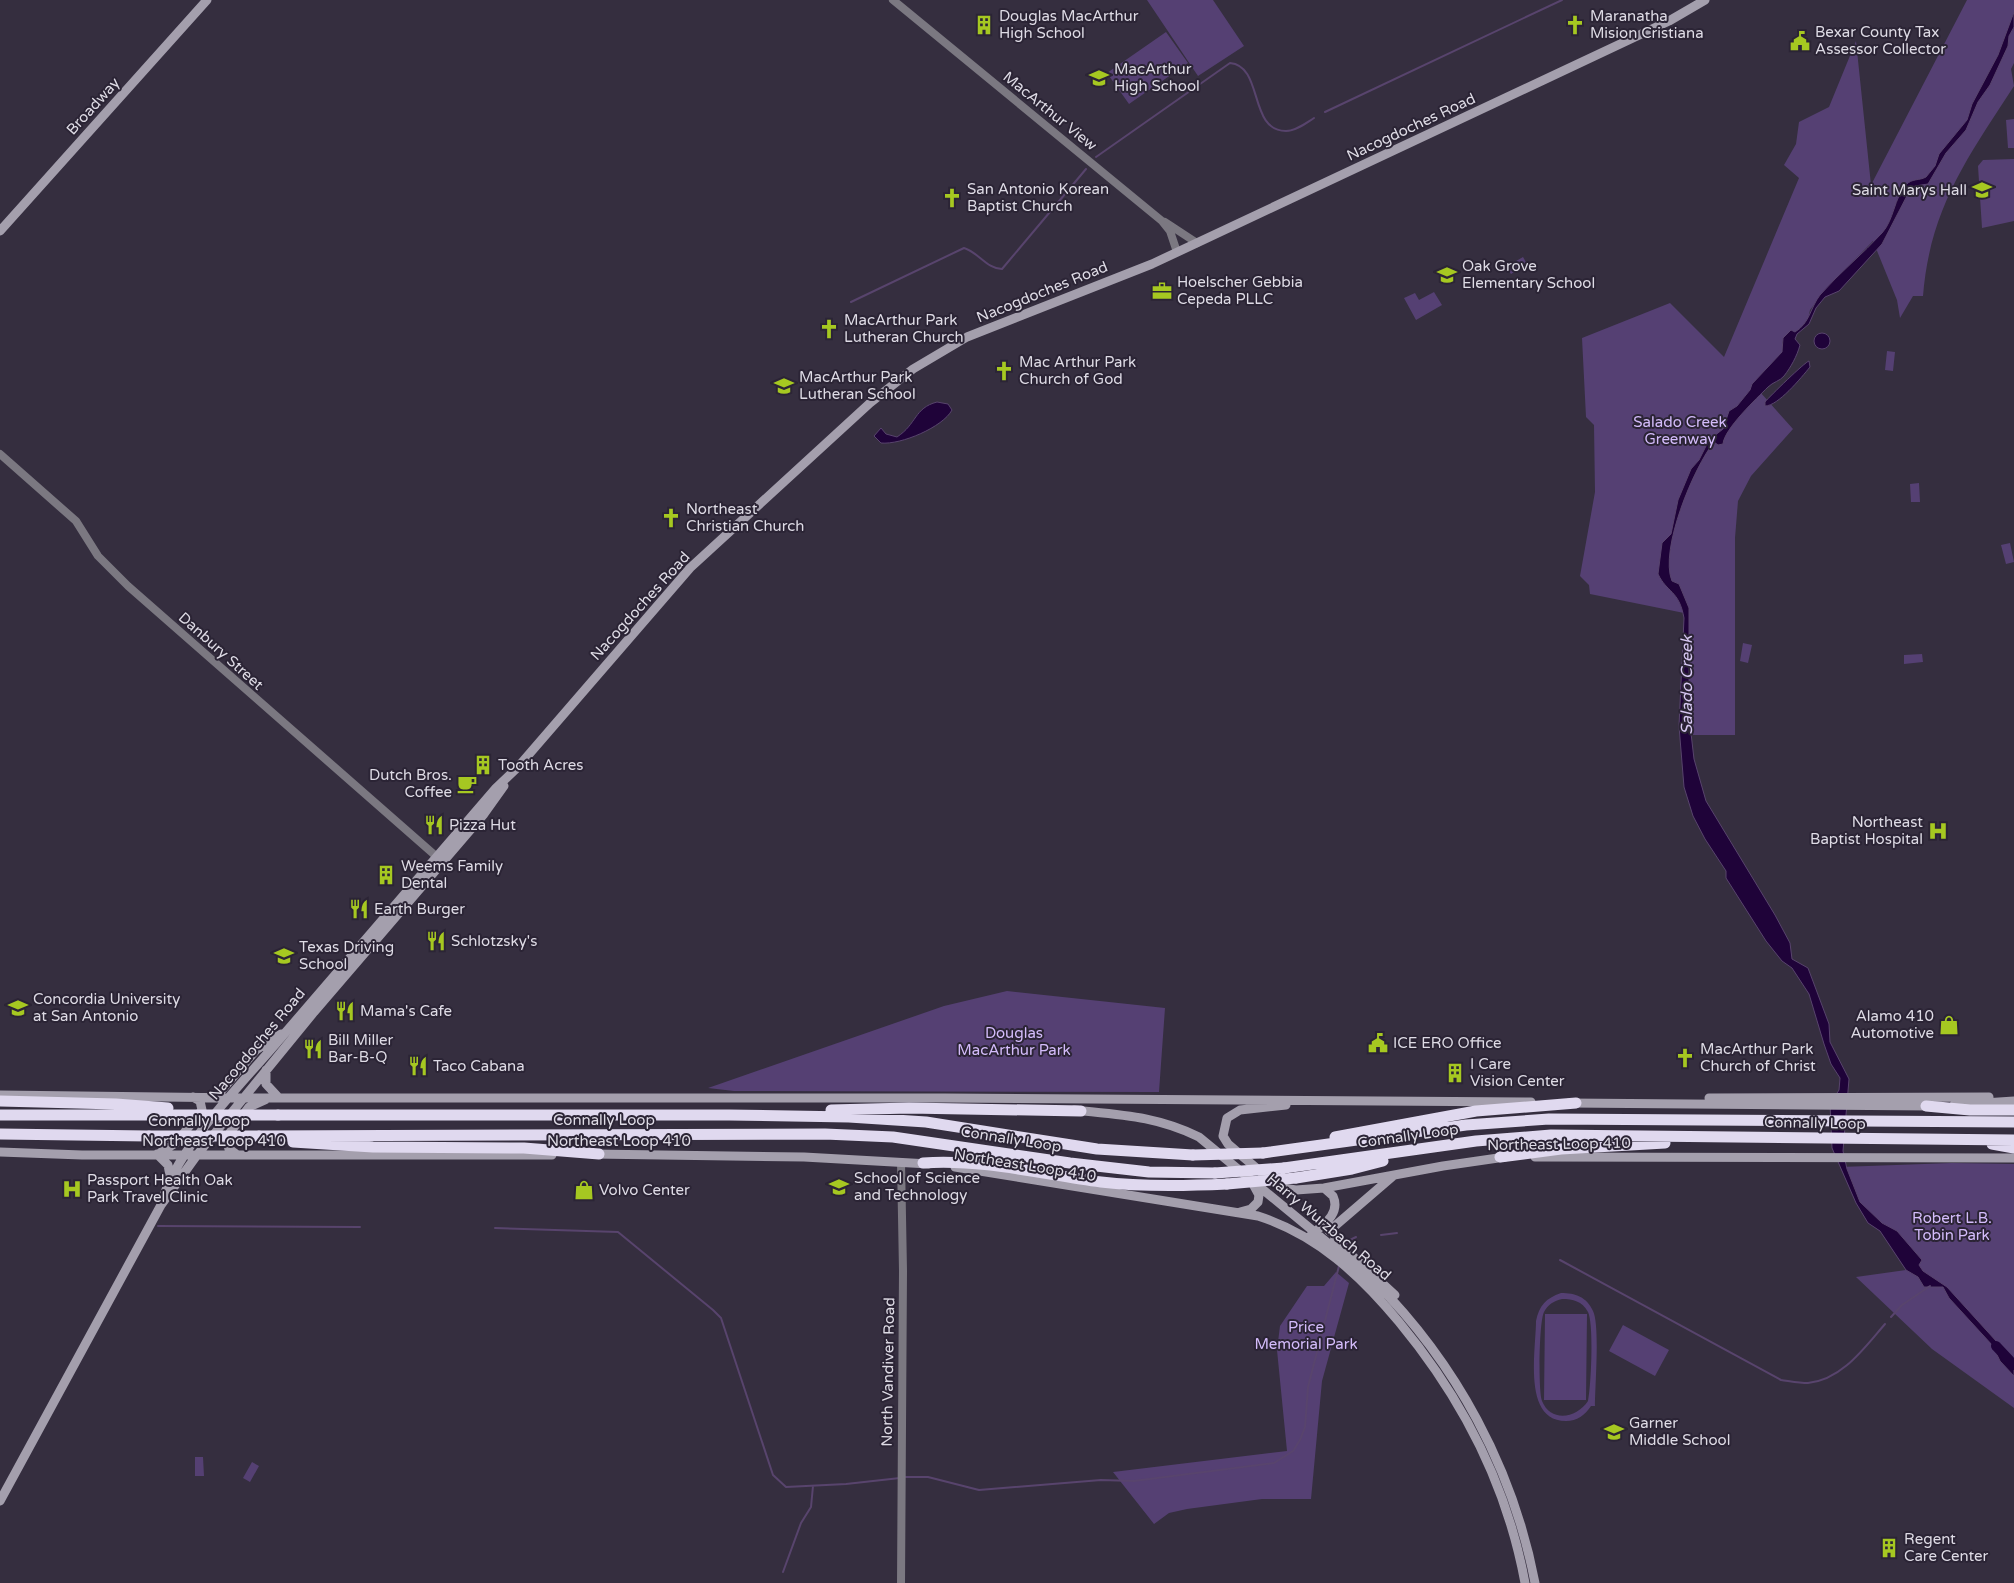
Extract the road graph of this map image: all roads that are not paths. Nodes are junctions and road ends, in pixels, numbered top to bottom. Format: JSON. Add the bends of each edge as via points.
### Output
{"nodes":[{"id":1,"x":207,"y":0,"type":"edge"},
{"id":2,"x":893,"y":0,"type":"edge"},
{"id":3,"x":1705,"y":0,"type":"edge"},
{"id":4,"x":1162,"y":221,"type":"junction"},
{"id":5,"x":0,"y":231,"type":"edge"},
{"id":6,"x":1197,"y":243,"type":"junction"},
{"id":7,"x":1177,"y":252,"type":"junction"},
{"id":8,"x":0,"y":454,"type":"edge"},
{"id":9,"x":509,"y":777,"type":"junction"},
{"id":10,"x":437,"y":857,"type":"junction"},
{"id":11,"x":287,"y":1031,"type":"junction"},
{"id":12,"x":266,"y":1070,"type":"junction"},
{"id":13,"x":0,"y":1095,"type":"edge"},
{"id":14,"x":189,"y":1096,"type":"junction"},
{"id":15,"x":209,"y":1096,"type":"junction"},
{"id":16,"x":228,"y":1098,"type":"junction"},
{"id":17,"x":243,"y":1098,"type":"junction"},
{"id":18,"x":270,"y":1098,"type":"junction"},
{"id":19,"x":280,"y":1098,"type":"junction"},
{"id":20,"x":945,"y":1098,"type":"junction"},
{"id":21,"x":2014,"y":1099,"type":"edge"},
{"id":22,"x":0,"y":1101,"type":"edge"},
{"id":23,"x":1323,"y":1101,"type":"junction"},
{"id":24,"x":1670,"y":1102,"type":"junction"},
{"id":25,"x":1576,"y":1103,"type":"junction"},
{"id":26,"x":1926,"y":1106,"type":"junction"},
{"id":27,"x":2014,"y":1110,"type":"edge"},
{"id":28,"x":1081,"y":1111,"type":"junction"},
{"id":29,"x":167,"y":1112,"type":"junction"},
{"id":30,"x":0,"y":1115,"type":"edge"},
{"id":31,"x":729,"y":1115,"type":"junction"},
{"id":32,"x":2014,"y":1122,"type":"edge"},
{"id":33,"x":0,"y":1134,"type":"edge"},
{"id":34,"x":259,"y":1136,"type":"junction"},
{"id":35,"x":1721,"y":1138,"type":"junction"},
{"id":36,"x":1978,"y":1140,"type":"junction"},
{"id":37,"x":2014,"y":1140,"type":"edge"},
{"id":38,"x":1437,"y":1147,"type":"junction"},
{"id":39,"x":2014,"y":1148,"type":"edge"},
{"id":40,"x":0,"y":1152,"type":"edge"},
{"id":41,"x":1263,"y":1153,"type":"junction"},
{"id":42,"x":157,"y":1154,"type":"junction"},
{"id":43,"x":185,"y":1154,"type":"junction"},
{"id":44,"x":197,"y":1154,"type":"junction"},
{"id":45,"x":236,"y":1154,"type":"junction"},
{"id":46,"x":599,"y":1154,"type":"junction"},
{"id":47,"x":1500,"y":1157,"type":"junction"},
{"id":48,"x":2014,"y":1158,"type":"edge"},
{"id":49,"x":900,"y":1162,"type":"junction"},
{"id":50,"x":923,"y":1163,"type":"junction"},
{"id":51,"x":1396,"y":1175,"type":"junction"},
{"id":52,"x":1249,"y":1178,"type":"junction"},
{"id":53,"x":170,"y":1181,"type":"junction"},
{"id":54,"x":1324,"y":1188,"type":"junction"},
{"id":55,"x":161,"y":1205,"type":"junction"},
{"id":56,"x":1237,"y":1213,"type":"junction"},
{"id":57,"x":1333,"y":1228,"type":"junction"},
{"id":58,"x":1314,"y":1237,"type":"junction"},
{"id":59,"x":1406,"y":1314,"type":"junction"},
{"id":60,"x":0,"y":1500,"type":"edge"},
{"id":61,"x":901,"y":1583,"type":"edge"},
{"id":62,"x":1525,"y":1583,"type":"edge"},
{"id":63,"x":1535,"y":1583,"type":"edge"}],
"edges":[{"from":1,"to":5,"type":"main road","name":"Broadway"},
{"from":2,"to":4,"type":"street","name":"MacArthur View"},
{"from":3,"to":6,"type":"main road","name":"Nacogdoches Road","via":[[1669,21]]},
{"from":4,"to":6,"type":"street"},
{"from":4,"to":7,"type":"street","name":"MacArthur View","via":[[1170,231]]},
{"from":6,"to":7,"type":"main road","name":"Nacogdoches Road"},
{"from":7,"to":9,"type":"main road","name":"Nacogdoches Road","via":[[967,337],[913,370],[870,403],[690,568]]},
{"from":8,"to":10,"type":"street","name":"Danbury Street","via":[[76,521],[98,556],[128,586]]},
{"from":9,"to":10,"type":"main road","name":"Nacogdoches Road"},
{"from":9,"to":12,"type":"main road","name":"Nacogdoches Road","via":[[484,814]]},
{"from":10,"to":11,"type":"main road","name":"Nacogdoches Road"},
{"from":11,"to":15,"type":"main road","via":[[256,1050],[222,1091]]},
{"from":11,"to":16,"type":"main road","name":"Nacogdoches Road"},
{"from":12,"to":17,"type":"main road","name":"Nacogdoches Road"},
{"from":12,"to":19,"type":"main road","via":[[266,1084]]},
{"from":13,"to":14,"type":"main road"},
{"from":14,"to":15,"type":"main road"},
{"from":14,"to":42,"type":"main road","via":[[200,1101],[202,1110],[176,1143]]},
{"from":15,"to":16,"type":"main road"},
{"from":16,"to":17,"type":"main road"},
{"from":16,"to":43,"type":"main road","name":"Nacogdoches Road"},
{"from":17,"to":18,"type":"main road"},
{"from":17,"to":44,"type":"main road","name":"Nacogdoches Road"},
{"from":18,"to":19,"type":"main road"},
{"from":18,"to":45,"type":"main road","via":[[249,1107],[226,1138],[226,1144]]},
{"from":19,"to":20,"type":"main road"},
{"from":20,"to":23,"type":"main road"},
{"from":20,"to":28,"type":"main road","name":"Harry Wurzbach Road"},
{"from":21,"to":24,"type":"main road","via":[[1731,1097]]},
{"from":21,"to":26,"type":"main road"},
{"from":22,"to":29,"type":"highway","via":[[116,1104]]},
{"from":23,"to":25,"type":"main road"},
{"from":23,"to":54,"type":"main road","name":"Northeast Loop 410","via":[[1240,1110],[1227,1118],[1223,1136],[1228,1144],[1283,1188]]},
{"from":24,"to":25,"type":"main road"},
{"from":24,"to":26,"type":"main road"},
{"from":25,"to":41,"type":"highway","via":[[1476,1111]]},
{"from":26,"to":27,"type":"highway"},
{"from":28,"to":31,"type":"highway","via":[[909,1108]]},
{"from":28,"to":52,"type":"main road","name":"Harry Wurzbach Road","via":[[1149,1118],[1176,1126],[1199,1136]]},
{"from":29,"to":30,"type":"highway","name":"Connally Loop"},
{"from":29,"to":31,"type":"highway","name":"Connally Loop","bridge":true},
{"from":31,"to":41,"type":"highway","name":"Connally Loop","bridge":true,"via":[[897,1119],[1097,1149],[1193,1155]]},
{"from":32,"to":41,"type":"highway","name":"Connally Loop","via":[[1652,1118],[1522,1120]]},
{"from":33,"to":34,"type":"highway","name":"Connally Loop","bridge":true},
{"from":34,"to":38,"type":"highway","name":"Connally Loop","bridge":true,"via":[[825,1134],[893,1137],[1149,1172],[1215,1173],[1284,1168]]},
{"from":34,"to":46,"type":"highway","via":[[342,1146],[524,1148]]},
{"from":35,"to":36,"type":"highway","name":"Connally Loop"},
{"from":35,"to":38,"type":"highway","name":"Connally Loop","via":[[1551,1135]]},
{"from":35,"to":47,"type":"highway","via":[[1561,1149]]},
{"from":36,"to":37,"type":"highway","name":"Connally Loop"},
{"from":36,"to":39,"type":"highway"},
{"from":38,"to":50,"type":"highway","bridge":true,"via":[[1352,1169],[1227,1184],[1100,1182],[986,1163]]},
{"from":40,"to":42,"type":"main road","name":"Northeast Loop 410"},
{"from":42,"to":43,"type":"main road","name":"Northeast Loop 410"},
{"from":42,"to":53,"type":"main road","via":[[168,1164]]},
{"from":43,"to":44,"type":"main road","name":"Northeast Loop 410"},
{"from":43,"to":53,"type":"main road","name":"Nacogdoches Road"},
{"from":44,"to":45,"type":"main road","name":"Northeast Loop 410"},
{"from":44,"to":55,"type":"main road","name":"Nacogdoches Road"},
{"from":45,"to":46,"type":"main road","name":"Northeast Loop 410"},
{"from":46,"to":49,"type":"main road","name":"Northeast Loop 410"},
{"from":47,"to":48,"type":"main road","name":"Northeast Loop 410"},
{"from":47,"to":51,"type":"main road","name":"Northeast Loop 410"},
{"from":49,"to":50,"type":"main road","name":"Northeast Loop 410"},
{"from":49,"to":61,"type":"street","name":"North Vandiver Road","via":[[903,1271]]},
{"from":50,"to":56,"type":"main road","name":"Northeast Loop 410"},
{"from":51,"to":54,"type":"main road","name":"Northeast Loop 410"},
{"from":51,"to":57,"type":"main road"},
{"from":52,"to":56,"type":"main road","via":[[1258,1192],[1258,1202],[1252,1209]]},
{"from":52,"to":58,"type":"main road","name":"Harry Wurzbach Road"},
{"from":53,"to":55,"type":"main road","name":"Nacogdoches Road"},
{"from":54,"to":58,"type":"main road","via":[[1333,1196],[1335,1211]]},
{"from":55,"to":60,"type":"main road","name":"Nacogdoches Road"},
{"from":56,"to":58,"type":"main road","name":"Northeast Loop 410","via":[[1273,1221]]},
{"from":57,"to":58,"type":"main road"},
{"from":57,"to":59,"type":"main road","via":[[1335,1240],[1386,1285]]},
{"from":58,"to":59,"type":"main road","name":"Harry Wurzbach Road","via":[[1374,1281]]},
{"from":58,"to":62,"type":"main road","name":"Harry Wurzbach Road","via":[[1392,1313],[1458,1404],[1491,1470],[1511,1523]]},
{"from":59,"to":63,"type":"main road","name":"Harry Wurzbach Road","via":[[1440,1357],[1489,1442],[1513,1499]]}]}
